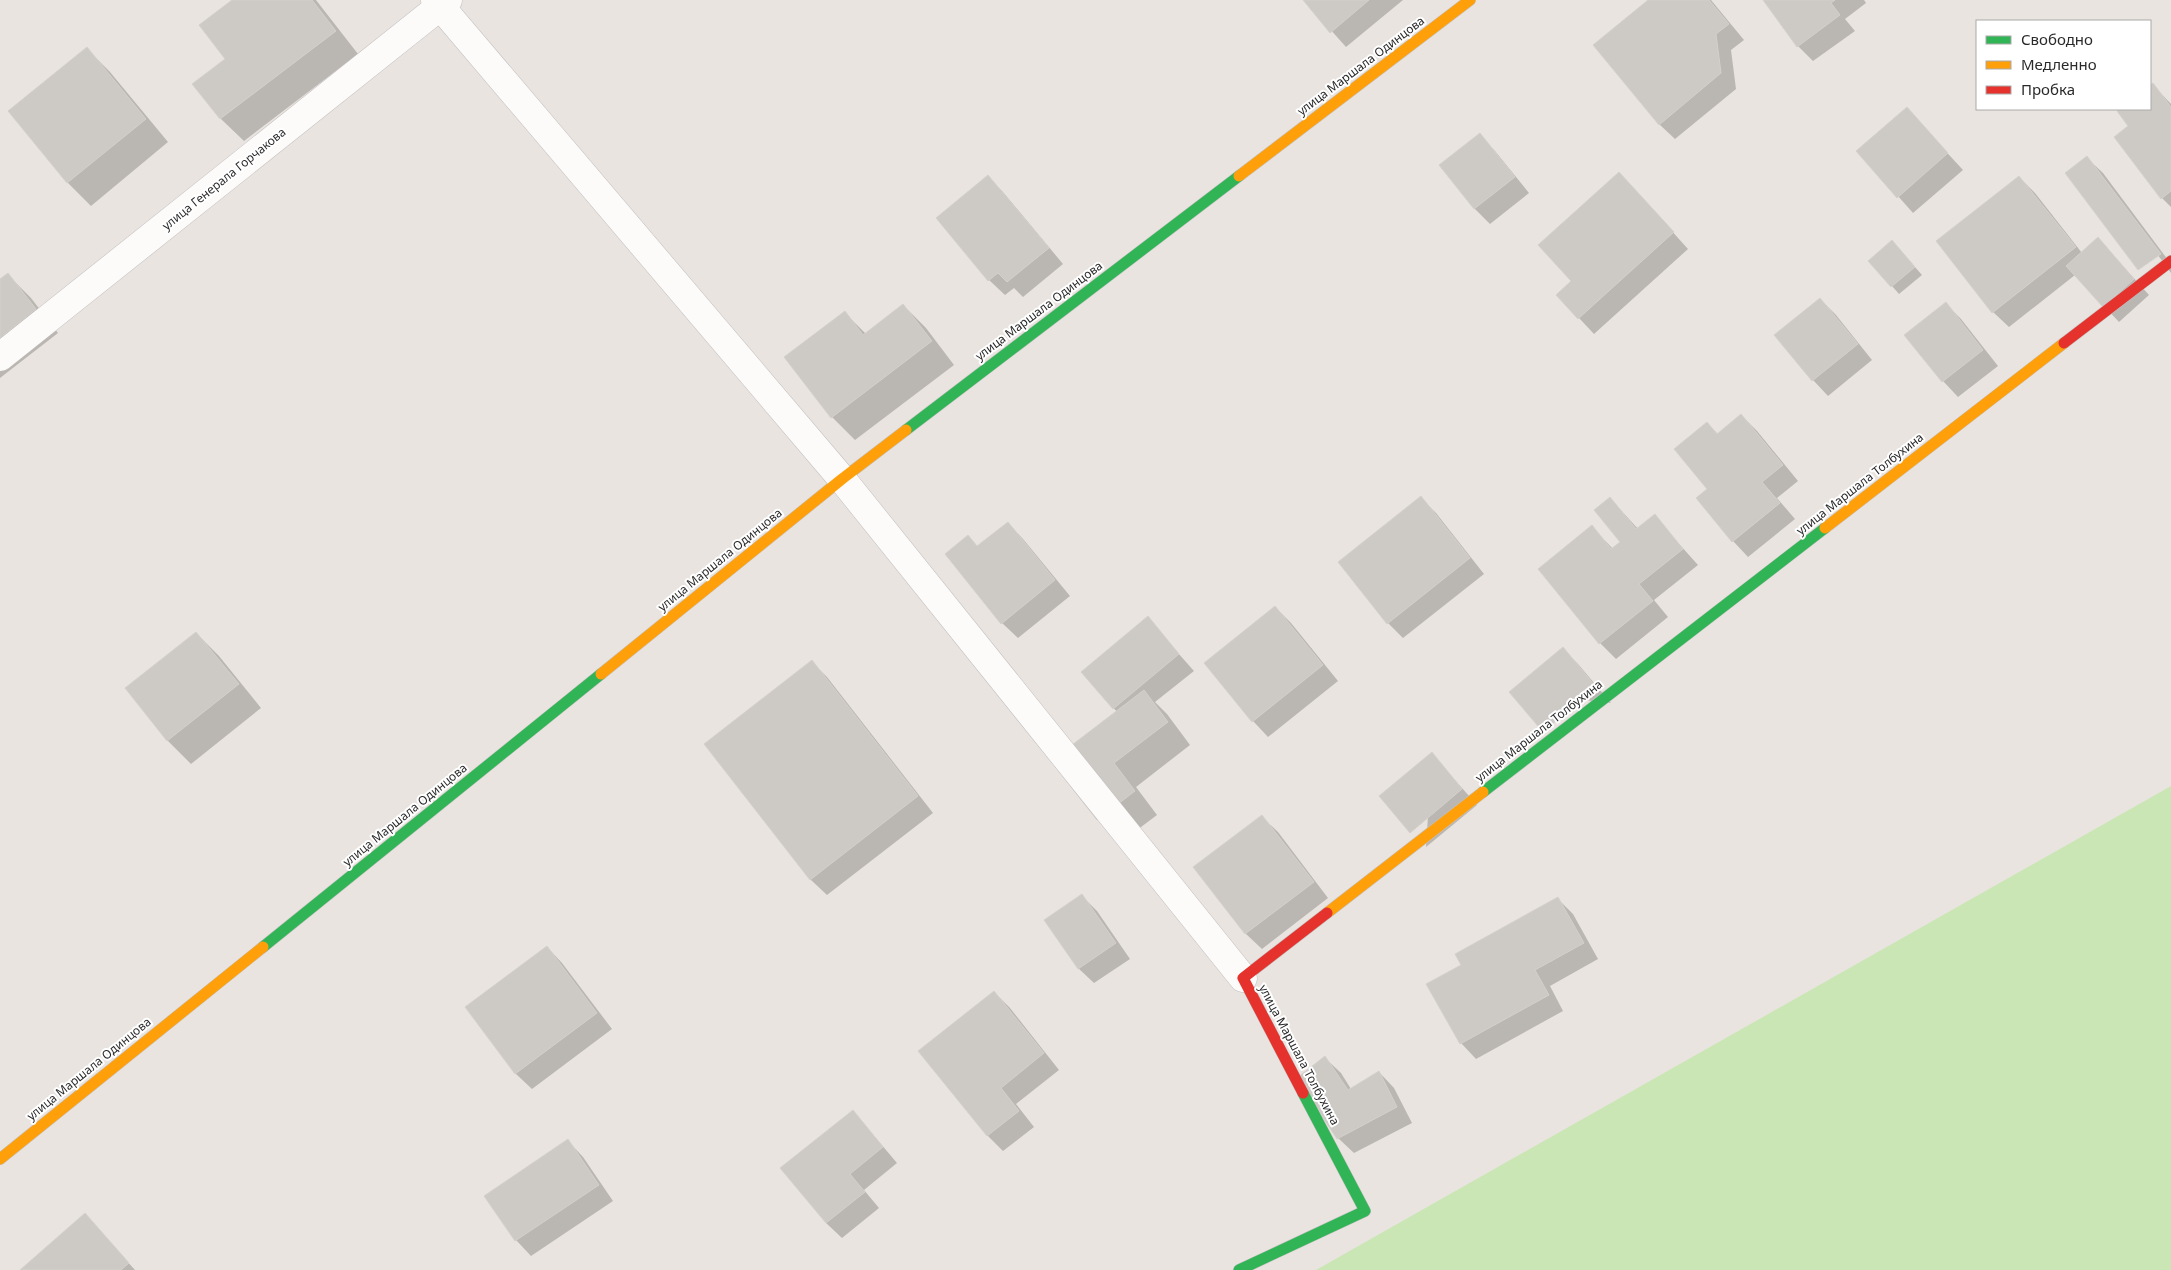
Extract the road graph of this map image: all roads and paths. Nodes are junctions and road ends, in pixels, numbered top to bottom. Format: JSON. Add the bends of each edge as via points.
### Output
{"nodes":[{"id":1,"x":1470,"y":0,"type":"edge"},
{"id":2,"x":441,"y":2,"type":"edge"},
{"id":3,"x":2171,"y":261,"type":"edge"},
{"id":4,"x":0,"y":357,"type":"edge"},
{"id":5,"x":842,"y":479,"type":"junction"},
{"id":6,"x":1242,"y":978,"type":"junction"},
{"id":7,"x":0,"y":1159,"type":"edge"},
{"id":8,"x":1239,"y":1270,"type":"edge"}],
"edges":[{"from":1,"to":5,"type":"street","name":"улица Маршала Одинцова"},
{"from":2,"to":4,"type":"street","name":"улица Генерала Горчакова"},
{"from":2,"to":5,"type":"street"},
{"from":3,"to":6,"type":"street","name":"улица Маршала Толбухина"},
{"from":5,"to":6,"type":"street"},
{"from":5,"to":7,"type":"street","name":"улица Маршала Одинцова"},
{"from":6,"to":8,"type":"street","name":"улица Маршала Толбухина","via":[[1365,1212]]}]}
